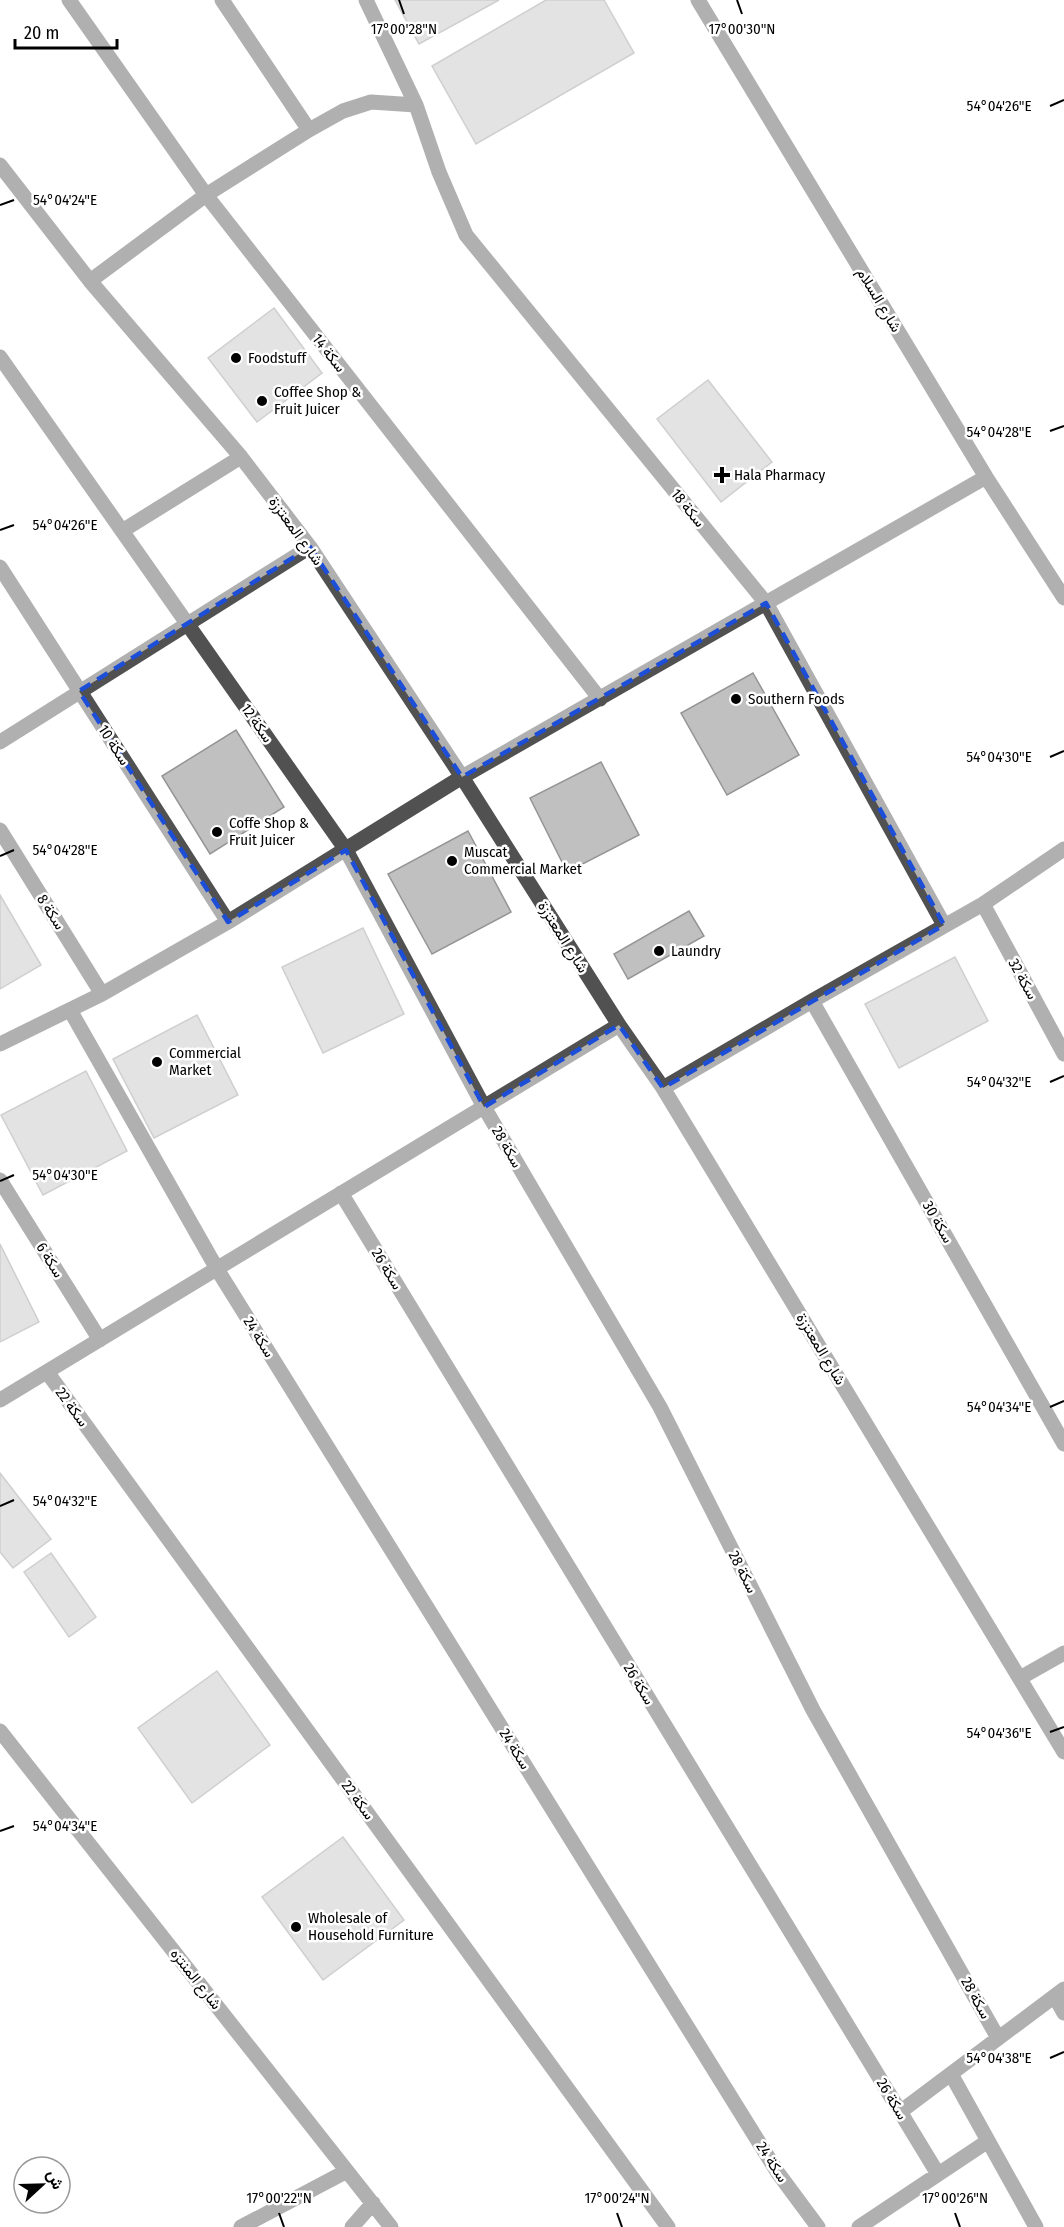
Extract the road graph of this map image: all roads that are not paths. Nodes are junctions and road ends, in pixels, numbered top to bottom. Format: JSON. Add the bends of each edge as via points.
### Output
{"nodes":[{"id":1,"x":69,"y":0,"type":"edge"},
{"id":2,"x":222,"y":0,"type":"edge"},
{"id":3,"x":366,"y":0,"type":"edge"},
{"id":4,"x":698,"y":0,"type":"edge"},
{"id":5,"x":416,"y":105,"type":"junction"},
{"id":6,"x":309,"y":130,"type":"junction"},
{"id":7,"x":0,"y":165,"type":"edge"},
{"id":8,"x":206,"y":195,"type":"junction"},
{"id":9,"x":90,"y":281,"type":"junction"},
{"id":10,"x":0,"y":357,"type":"edge"},
{"id":11,"x":241,"y":457,"type":"junction"},
{"id":12,"x":986,"y":477,"type":"junction"},
{"id":13,"x":122,"y":531,"type":"junction"},
{"id":14,"x":310,"y":547,"type":"junction"},
{"id":15,"x":0,"y":567,"type":"edge"},
{"id":16,"x":1064,"y":598,"type":"edge"},
{"id":17,"x":766,"y":603,"type":"junction"},
{"id":18,"x":187,"y":623,"type":"junction"},
{"id":19,"x":79,"y":691,"type":"junction"},
{"id":20,"x":600,"y":699,"type":"junction"},
{"id":21,"x":0,"y":742,"type":"edge"},
{"id":22,"x":462,"y":777,"type":"junction"},
{"id":23,"x":0,"y":830,"type":"edge"},
{"id":24,"x":1064,"y":849,"type":"edge"},
{"id":25,"x":346,"y":850,"type":"junction"},
{"id":26,"x":983,"y":904,"type":"junction"},
{"id":27,"x":228,"y":922,"type":"junction"},
{"id":28,"x":944,"y":926,"type":"junction"},
{"id":29,"x":102,"y":994,"type":"junction"},
{"id":30,"x":812,"y":1000,"type":"junction"},
{"id":31,"x":70,"y":1010,"type":"junction"},
{"id":32,"x":619,"y":1025,"type":"junction"},
{"id":33,"x":0,"y":1044,"type":"edge"},
{"id":34,"x":1064,"y":1054,"type":"edge"},
{"id":35,"x":663,"y":1088,"type":"junction"},
{"id":36,"x":484,"y":1107,"type":"junction"},
{"id":37,"x":0,"y":1180,"type":"edge"},
{"id":38,"x":341,"y":1193,"type":"junction"},
{"id":39,"x":217,"y":1269,"type":"junction"},
{"id":40,"x":100,"y":1340,"type":"junction"},
{"id":41,"x":47,"y":1372,"type":"junction"},
{"id":42,"x":0,"y":1400,"type":"edge"},
{"id":43,"x":1064,"y":1444,"type":"edge"},
{"id":44,"x":1064,"y":1653,"type":"edge"},
{"id":45,"x":1020,"y":1678,"type":"junction"},
{"id":46,"x":0,"y":1731,"type":"edge"},
{"id":47,"x":1064,"y":1752,"type":"edge"},
{"id":48,"x":1059,"y":1993,"type":"edge"},
{"id":49,"x":1064,"y":2013,"type":"edge"},
{"id":50,"x":999,"y":2038,"type":"junction"},
{"id":51,"x":951,"y":2074,"type":"junction"},
{"id":52,"x":900,"y":2112,"type":"junction"},
{"id":53,"x":988,"y":2141,"type":"junction"},
{"id":54,"x":347,"y":2171,"type":"junction"},
{"id":55,"x":938,"y":2174,"type":"junction"},
{"id":56,"x":372,"y":2203,"type":"junction"},
{"id":57,"x":241,"y":2227,"type":"edge"},
{"id":58,"x":352,"y":2227,"type":"edge"},
{"id":59,"x":391,"y":2227,"type":"edge"},
{"id":60,"x":668,"y":2227,"type":"edge"},
{"id":61,"x":818,"y":2227,"type":"edge"},
{"id":62,"x":859,"y":2227,"type":"edge"},
{"id":63,"x":1036,"y":2227,"type":"edge"}],
"edges":[{"from":1,"to":8,"type":"street","name":"سكة 14"},
{"from":2,"to":6,"type":"street"},
{"from":3,"to":5,"type":"street","name":"سكة 18"},
{"from":4,"to":12,"type":"street","name":"شارع السلام"},
{"from":5,"to":6,"type":"street","via":[[371,102],[343,111]]},
{"from":5,"to":17,"type":"street","name":"سكة 18","via":[[466,235]]},
{"from":6,"to":8,"type":"street"},
{"from":7,"to":9,"type":"street","name":"شارع المعتززة"},
{"from":8,"to":9,"type":"street"},
{"from":8,"to":20,"type":"street","name":"سكة 14"},
{"from":9,"to":11,"type":"street","name":"شارع المعتززة"},
{"from":10,"to":13,"type":"street","name":"سكة 12"},
{"from":11,"to":13,"type":"street"},
{"from":11,"to":14,"type":"street","name":"شارع المعتززة"},
{"from":12,"to":16,"type":"street","name":"شارع السلام"},
{"from":12,"to":17,"type":"street"},
{"from":13,"to":18,"type":"street","name":"سكة 12"},
{"from":14,"to":18,"type":"street"},
{"from":14,"to":22,"type":"street","name":"شارع المعتززة"},
{"from":15,"to":19,"type":"street","name":"سكة 10"},
{"from":17,"to":20,"type":"street"},
{"from":17,"to":28,"type":"street","name":"سكة 18"},
{"from":18,"to":19,"type":"street"},
{"from":18,"to":25,"type":"street","name":"سكة 12"},
{"from":19,"to":21,"type":"street"},
{"from":19,"to":27,"type":"street","name":"سكة 10"},
{"from":20,"to":22,"type":"street"},
{"from":22,"to":25,"type":"street"},
{"from":22,"to":32,"type":"street","name":"شارع المعتززة"},
{"from":23,"to":29,"type":"street","name":"سكة 8"},
{"from":24,"to":26,"type":"street"},
{"from":25,"to":27,"type":"street"},
{"from":25,"to":36,"type":"street","name":"سكة 12"},
{"from":26,"to":28,"type":"street"},
{"from":26,"to":34,"type":"street","name":"سكة 32"},
{"from":27,"to":29,"type":"street"},
{"from":28,"to":30,"type":"street"},
{"from":29,"to":31,"type":"street"},
{"from":30,"to":35,"type":"street"},
{"from":30,"to":43,"type":"street","name":"سكة 30"},
{"from":31,"to":33,"type":"street"},
{"from":31,"to":39,"type":"street","name":"سكة 24"},
{"from":32,"to":35,"type":"street","name":"شارع المعتززة"},
{"from":32,"to":36,"type":"street"},
{"from":35,"to":45,"type":"street","name":"شارع المعتززة"},
{"from":36,"to":38,"type":"street"},
{"from":36,"to":50,"type":"street","name":"سكة 28","via":[[660,1407],[813,1710]]},
{"from":37,"to":40,"type":"street","name":"سكة 6"},
{"from":38,"to":39,"type":"street"},
{"from":38,"to":52,"type":"street","name":"سكة 26"},
{"from":39,"to":40,"type":"street"},
{"from":39,"to":61,"type":"street","name":"سكة 24","via":[[778,2173]]},
{"from":40,"to":41,"type":"street"},
{"from":41,"to":42,"type":"street"},
{"from":41,"to":60,"type":"street","name":"سكة 22"},
{"from":44,"to":45,"type":"street"},
{"from":45,"to":47,"type":"street","name":"شارع المعتززة"},
{"from":46,"to":54,"type":"street","name":"شارع المنتزه"},
{"from":48,"to":49,"type":"street"},
{"from":48,"to":50,"type":"street"},
{"from":50,"to":51,"type":"street"},
{"from":51,"to":52,"type":"street"},
{"from":51,"to":53,"type":"street"},
{"from":52,"to":55,"type":"street","name":"سكة 26"},
{"from":53,"to":55,"type":"street"},
{"from":53,"to":63,"type":"street"},
{"from":54,"to":56,"type":"street","name":"شارع المنتزه"},
{"from":54,"to":57,"type":"street"},
{"from":55,"to":62,"type":"street"},
{"from":56,"to":58,"type":"street"},
{"from":56,"to":59,"type":"street","name":"شارع المنتزه"}]}
